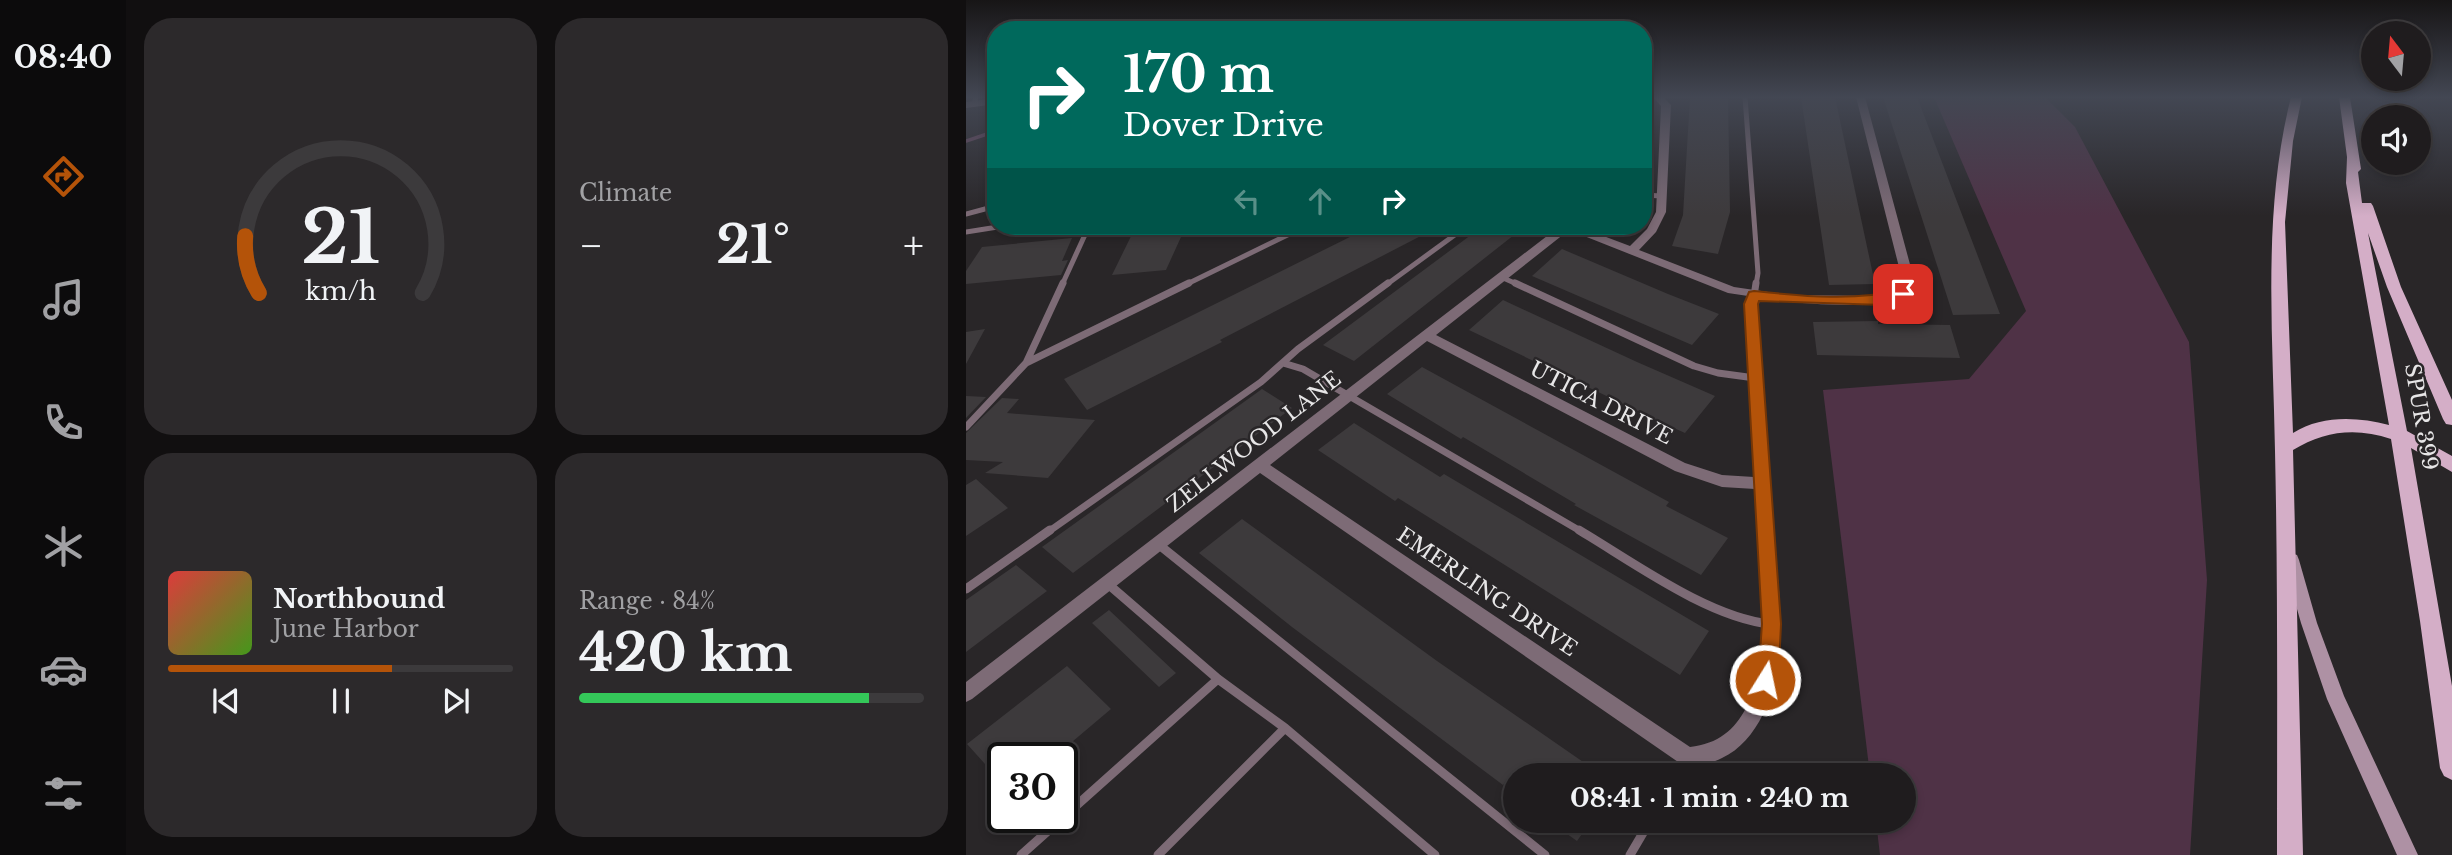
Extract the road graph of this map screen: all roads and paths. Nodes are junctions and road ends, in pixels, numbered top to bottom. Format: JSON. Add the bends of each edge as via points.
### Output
{"nodes":[{"id":1,"x":1665,"y":137,"type":"edge"},
{"id":2,"x":1748,"y":137,"type":"edge"},
{"id":3,"x":1871,"y":137,"type":"edge"},
{"id":4,"x":2288,"y":137,"type":"edge"},
{"id":5,"x":2349,"y":137,"type":"edge"},
{"id":6,"x":2352,"y":159,"type":"junction"},
{"id":7,"x":1652,"y":195,"type":"edge"},
{"id":8,"x":1662,"y":196,"type":"junction"},
{"id":9,"x":987,"y":208,"type":"edge"},
{"id":10,"x":966,"y":214,"type":"edge"},
{"id":11,"x":1652,"y":227,"type":"edge"},
{"id":12,"x":987,"y":229,"type":"edge"},
{"id":13,"x":966,"y":232,"type":"edge"},
{"id":14,"x":1085,"y":235,"type":"edge"},
{"id":15,"x":1288,"y":235,"type":"edge"},
{"id":16,"x":1455,"y":235,"type":"edge"},
{"id":17,"x":1555,"y":235,"type":"edge"},
{"id":18,"x":1590,"y":235,"type":"edge"},
{"id":19,"x":1645,"y":235,"type":"edge"},
{"id":20,"x":1631,"y":251,"type":"junction"},
{"id":21,"x":1501,"y":277,"type":"junction"},
{"id":22,"x":1754,"y":296,"type":"junction"},
{"id":23,"x":1426,"y":335,"type":"junction"},
{"id":24,"x":1026,"y":363,"type":"junction"},
{"id":25,"x":1283,"y":363,"type":"junction"},
{"id":26,"x":1756,"y":378,"type":"junction"},
{"id":27,"x":1348,"y":396,"type":"junction"},
{"id":28,"x":2452,"y":419,"type":"edge"},
{"id":29,"x":966,"y":427,"type":"edge"},
{"id":30,"x":2400,"y":436,"type":"junction"},
{"id":31,"x":2285,"y":446,"type":"junction"},
{"id":32,"x":1259,"y":465,"type":"junction"},
{"id":33,"x":2452,"y":465,"type":"edge"},
{"id":34,"x":1764,"y":484,"type":"junction"},
{"id":35,"x":1157,"y":544,"type":"junction"},
{"id":36,"x":2287,"y":545,"type":"junction"},
{"id":37,"x":1107,"y":583,"type":"junction"},
{"id":38,"x":966,"y":589,"type":"edge"},
{"id":39,"x":1772,"y":624,"type":"junction"},
{"id":40,"x":1218,"y":679,"type":"junction"},
{"id":41,"x":966,"y":693,"type":"edge"},
{"id":42,"x":1285,"y":727,"type":"junction"},
{"id":43,"x":1688,"y":757,"type":"junction"},
{"id":44,"x":1684,"y":763,"type":"edge"},
{"id":45,"x":2452,"y":768,"type":"edge"},
{"id":46,"x":1643,"y":833,"type":"edge"},
{"id":47,"x":1021,"y":855,"type":"edge"},
{"id":48,"x":1157,"y":855,"type":"edge"},
{"id":49,"x":1435,"y":855,"type":"edge"},
{"id":50,"x":1545,"y":855,"type":"edge"},
{"id":51,"x":1630,"y":855,"type":"edge"},
{"id":52,"x":2290,"y":855,"type":"edge"},
{"id":53,"x":2408,"y":855,"type":"edge"}],
"edges":[{"from":1,"to":8,"type":"street"},
{"from":2,"to":22,"type":"lane","via":[[1758,273]]},
{"from":3,"to":22,"type":"street","via":[[1909,283],[1903,294],[1883,300]]},
{"from":4,"to":31,"type":"main road","via":[[2278,222]]},
{"from":5,"to":6,"type":"main road"},
{"from":6,"to":28,"type":"main road","via":[[2393,288]]},
{"from":6,"to":30,"type":"main road","name":"SPUR 399","via":[[2352,183]]},
{"from":7,"to":8,"type":"lane"},
{"from":8,"to":11,"type":"street","via":[[1660,218]]},
{"from":9,"to":10,"type":"lane"},
{"from":12,"to":13,"type":"lane"},
{"from":14,"to":24,"type":"lane"},
{"from":15,"to":24,"type":"lane"},
{"from":16,"to":25,"type":"lane"},
{"from":17,"to":21,"type":"street","name":"ZELLWOOD LANE"},
{"from":18,"to":20,"type":"street"},
{"from":19,"to":20,"type":"street"},
{"from":20,"to":22,"type":"street"},
{"from":21,"to":23,"type":"street","name":"ZELLWOOD LANE"},
{"from":21,"to":26,"type":"lane","via":[[1694,366]]},
{"from":22,"to":26,"type":"street"},
{"from":23,"to":27,"type":"street","name":"ZELLWOOD LANE"},
{"from":23,"to":34,"type":"street","name":"UTICA DRIVE","via":[[1679,467],[1722,481]]},
{"from":24,"to":29,"type":"lane"},
{"from":25,"to":27,"type":"lane","via":[[1303,369]]},
{"from":25,"to":38,"type":"lane"},
{"from":26,"to":34,"type":"street"},
{"from":27,"to":32,"type":"street","name":"ZELLWOOD LANE"},
{"from":27,"to":39,"type":"lane","via":[[1716,610]]},
{"from":30,"to":31,"type":"main road","via":[[2371,427],[2334,425],[2301,433]]},
{"from":30,"to":33,"type":"main road"},
{"from":30,"to":45,"type":"main road","name":"SPUR 399"},
{"from":31,"to":36,"type":"main road"},
{"from":32,"to":35,"type":"street","name":"ZELLWOOD LANE"},
{"from":32,"to":43,"type":"street","name":"EMERLING DRIVE"},
{"from":34,"to":39,"type":"street"},
{"from":35,"to":37,"type":"street","name":"ZELLWOOD LANE"},
{"from":35,"to":50,"type":"lane"},
{"from":36,"to":52,"type":"main road"},
{"from":36,"to":53,"type":"main road","via":[[2336,699]]},
{"from":37,"to":40,"type":"lane"},
{"from":37,"to":41,"type":"street","name":"ZELLWOOD LANE"},
{"from":39,"to":43,"type":"street","via":[[1769,666],[1754,714],[1733,745],[1712,755]]},
{"from":40,"to":42,"type":"lane"},
{"from":40,"to":47,"type":"lane"},
{"from":42,"to":48,"type":"lane"},
{"from":42,"to":49,"type":"lane"},
{"from":43,"to":44,"type":"lane"},
{"from":46,"to":51,"type":"lane"}]}
